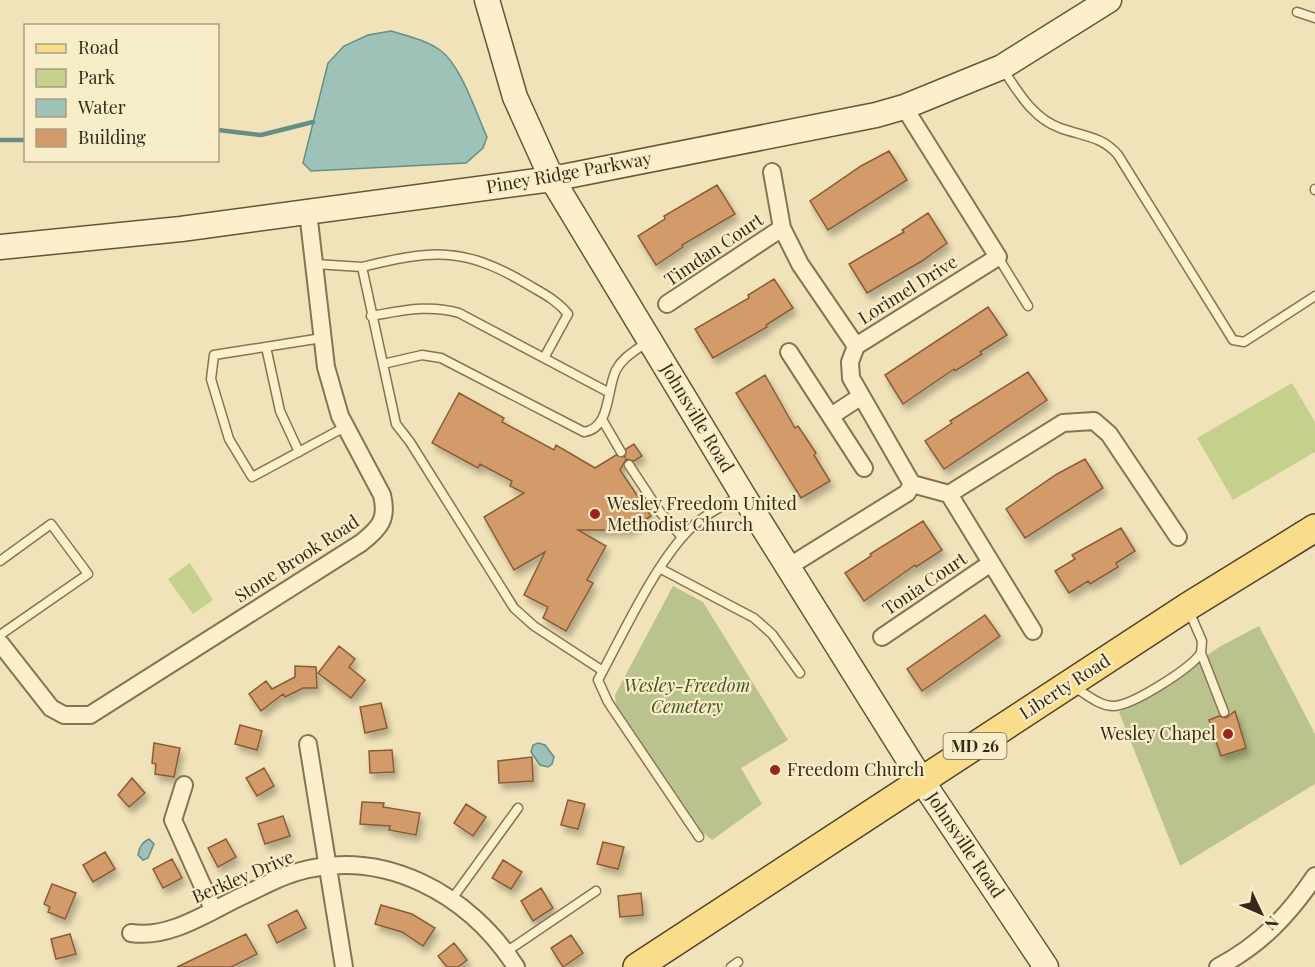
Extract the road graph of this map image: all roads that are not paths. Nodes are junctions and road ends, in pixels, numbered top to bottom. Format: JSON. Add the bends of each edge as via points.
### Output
{"nodes":[{"id":1,"x":487,"y":0,"type":"edge"},
{"id":2,"x":1109,"y":0,"type":"edge"},
{"id":3,"x":1297,"y":12,"type":"dead end"},
{"id":4,"x":1315,"y":18,"type":"edge"},
{"id":5,"x":1002,"y":67,"type":"junction"},
{"id":6,"x":904,"y":107,"type":"junction"},
{"id":7,"x":772,"y":172,"type":"dead end"},
{"id":8,"x":552,"y":179,"type":"junction"},
{"id":9,"x":308,"y":212,"type":"junction"},
{"id":10,"x":782,"y":228,"type":"junction"},
{"id":11,"x":0,"y":247,"type":"edge"},
{"id":12,"x":998,"y":257,"type":"junction"},
{"id":13,"x":315,"y":264,"type":"junction"},
{"id":14,"x":362,"y":267,"type":"junction"},
{"id":15,"x":1315,"y":296,"type":"edge"},
{"id":16,"x":667,"y":304,"type":"dead end"},
{"id":17,"x":1028,"y":306,"type":"dead end"},
{"id":18,"x":371,"y":316,"type":"junction"},
{"id":19,"x":322,"y":338,"type":"junction"},
{"id":20,"x":650,"y":340,"type":"junction"},
{"id":21,"x":856,"y":346,"type":"junction"},
{"id":22,"x":266,"y":347,"type":"junction"},
{"id":23,"x":789,"y":352,"type":"dead end"},
{"id":24,"x":544,"y":358,"type":"junction"},
{"id":25,"x":383,"y":364,"type":"junction"},
{"id":26,"x":608,"y":392,"type":"junction"},
{"id":27,"x":860,"y":397,"type":"junction"},
{"id":28,"x":831,"y":416,"type":"junction"},
{"id":29,"x":603,"y":421,"type":"junction"},
{"id":30,"x":345,"y":427,"type":"junction"},
{"id":31,"x":299,"y":452,"type":"junction"},
{"id":32,"x":621,"y":452,"type":"dead end"},
{"id":33,"x":629,"y":465,"type":"dead end"},
{"id":34,"x":864,"y":468,"type":"dead end"},
{"id":35,"x":912,"y":484,"type":"junction"},
{"id":36,"x":949,"y":494,"type":"junction"},
{"id":37,"x":743,"y":495,"type":"junction"},
{"id":38,"x":1315,"y":528,"type":"edge"},
{"id":39,"x":682,"y":537,"type":"junction"},
{"id":40,"x":1178,"y":537,"type":"dead end"},
{"id":41,"x":0,"y":561,"type":"edge"},
{"id":42,"x":991,"y":563,"type":"junction"},
{"id":43,"x":788,"y":567,"type":"junction"},
{"id":44,"x":661,"y":569,"type":"junction"},
{"id":45,"x":1187,"y":607,"type":"junction"},
{"id":46,"x":1033,"y":630,"type":"dead end"},
{"id":47,"x":0,"y":634,"type":"edge"},
{"id":48,"x":882,"y":637,"type":"dead end"},
{"id":49,"x":0,"y":643,"type":"edge"},
{"id":50,"x":1201,"y":653,"type":"junction"},
{"id":51,"x":603,"y":671,"type":"junction"},
{"id":52,"x":800,"y":673,"type":"dead end"},
{"id":53,"x":1070,"y":684,"type":"junction"},
{"id":54,"x":1224,"y":712,"type":"dead end"},
{"id":55,"x":308,"y":744,"type":"dead end"},
{"id":56,"x":922,"y":781,"type":"junction"},
{"id":57,"x":184,"y":785,"type":"dead end"},
{"id":58,"x":518,"y":808,"type":"dead end"},
{"id":59,"x":699,"y":837,"type":"dead end"},
{"id":60,"x":328,"y":867,"type":"junction"},
{"id":61,"x":1315,"y":876,"type":"edge"},
{"id":62,"x":596,"y":891,"type":"dead end"},
{"id":63,"x":452,"y":898,"type":"junction"},
{"id":64,"x":213,"y":909,"type":"junction"},
{"id":65,"x":131,"y":933,"type":"dead end"},
{"id":66,"x":506,"y":952,"type":"junction"},
{"id":67,"x":344,"y":967,"type":"edge"},
{"id":68,"x":516,"y":967,"type":"edge"},
{"id":69,"x":637,"y":967,"type":"edge"},
{"id":70,"x":1046,"y":967,"type":"edge"},
{"id":71,"x":1218,"y":967,"type":"edge"}],
"edges":[{"from":1,"to":8,"type":"street","name":"Johnsville Road","via":[[515,97]]},
{"from":2,"to":5,"type":"street","name":"Piney Ridge Parkway"},
{"from":3,"to":4,"type":"lane"},
{"from":5,"to":6,"type":"street","name":"Piney Ridge Parkway"},
{"from":5,"to":15,"type":"lane","via":[[1037,114],[1060,128],[1096,138],[1114,151],[1233,340],[1244,342]]},
{"from":6,"to":8,"type":"street","name":"Piney Ridge Parkway"},
{"from":6,"to":12,"type":"street"},
{"from":7,"to":10,"type":"street","name":"Timdan Court"},
{"from":8,"to":9,"type":"street","name":"Piney Ridge Parkway"},
{"from":8,"to":20,"type":"street","name":"Johnsville Road"},
{"from":9,"to":11,"type":"street","name":"Piney Ridge Parkway"},
{"from":9,"to":13,"type":"street","name":"Stone Brook Road"},
{"from":10,"to":16,"type":"street","name":"Timdan Court"},
{"from":10,"to":21,"type":"street","name":"Timdan Court","via":[[800,264]]},
{"from":12,"to":17,"type":"lane"},
{"from":12,"to":21,"type":"street","name":"Lorimel Drive"},
{"from":13,"to":14,"type":"lane"},
{"from":13,"to":19,"type":"street","name":"Stone Brook Road"},
{"from":14,"to":18,"type":"lane"},
{"from":14,"to":24,"type":"lane","via":[[398,258],[454,254],[503,270],[560,304],[568,314]]},
{"from":18,"to":24,"type":"lane","via":[[443,308]]},
{"from":18,"to":25,"type":"lane"},
{"from":19,"to":22,"type":"lane"},
{"from":19,"to":30,"type":"street","name":"Stone Brook Road","via":[[326,367]]},
{"from":20,"to":26,"type":"lane","via":[[623,359]]},
{"from":20,"to":37,"type":"street","name":"Johnsville Road"},
{"from":21,"to":27,"type":"street","name":"Lorimel Drive","via":[[850,362],[851,378]]},
{"from":22,"to":31,"type":"lane","via":[[280,411]]},
{"from":22,"to":31,"type":"lane","via":[[214,355],[211,379],[229,439],[252,477]]},
{"from":23,"to":28,"type":"street"},
{"from":24,"to":26,"type":"lane"},
{"from":25,"to":29,"type":"lane","via":[[422,355],[441,358],[584,432],[594,431]]},
{"from":25,"to":51,"type":"lane","via":[[396,424],[514,608],[534,626]]},
{"from":26,"to":29,"type":"lane"},
{"from":27,"to":28,"type":"street"},
{"from":27,"to":35,"type":"street","name":"Lorimel Drive"},
{"from":28,"to":34,"type":"street"},
{"from":29,"to":32,"type":"lane"},
{"from":30,"to":31,"type":"lane"},
{"from":30,"to":49,"type":"street","name":"Stone Brook Road","via":[[382,495],[385,516],[376,532],[90,715],[64,715],[51,708]]},
{"from":33,"to":39,"type":"lane"},
{"from":35,"to":36,"type":"street"},
{"from":35,"to":43,"type":"street","via":[[907,493]]},
{"from":36,"to":40,"type":"street","via":[[1063,423],[1094,421],[1109,434]]},
{"from":36,"to":42,"type":"street","name":"Tonia Court"},
{"from":37,"to":39,"type":"lane","via":[[709,513]]},
{"from":37,"to":43,"type":"street","name":"Johnsville Road"},
{"from":38,"to":45,"type":"main road","name":"Liberty Road","number":"MD 26"},
{"from":39,"to":44,"type":"lane"},
{"from":41,"to":47,"type":"lane","via":[[51,524],[88,574]]},
{"from":42,"to":46,"type":"street","name":"Tonia Court"},
{"from":42,"to":48,"type":"street","name":"Tonia Court"},
{"from":43,"to":56,"type":"street","name":"Johnsville Road"},
{"from":44,"to":51,"type":"lane"},
{"from":44,"to":52,"type":"lane","via":[[754,618],[772,634]]},
{"from":45,"to":50,"type":"lane","via":[[1202,641]]},
{"from":45,"to":53,"type":"main road","name":"Liberty Road","number":"MD 26"},
{"from":50,"to":53,"type":"lane","via":[[1176,675],[1117,706],[1099,703]]},
{"from":50,"to":54,"type":"lane"},
{"from":51,"to":59,"type":"lane","via":[[598,680],[608,702]]},
{"from":53,"to":56,"type":"main road","name":"Liberty Road","number":"MD 26"},
{"from":55,"to":60,"type":"street"},
{"from":56,"to":69,"type":"main road","name":"Liberty Road","number":"MD 26"},
{"from":56,"to":70,"type":"street","name":"Johnsville Road"},
{"from":57,"to":64,"type":"street","via":[[172,820]]},
{"from":58,"to":63,"type":"lane"},
{"from":60,"to":63,"type":"street","name":"Berkley Drive","via":[[388,870],[433,886]]},
{"from":60,"to":64,"type":"street","name":"Berkley Drive","via":[[297,872]]},
{"from":60,"to":67,"type":"street"},
{"from":61,"to":71,"type":"street","via":[[1272,930],[1257,944]]},
{"from":62,"to":66,"type":"lane"},
{"from":63,"to":66,"type":"street","name":"Berkley Drive"},
{"from":64,"to":65,"type":"street","name":"Berkley Drive","via":[[158,934]]},
{"from":66,"to":68,"type":"street","name":"Berkley Drive"}]}
